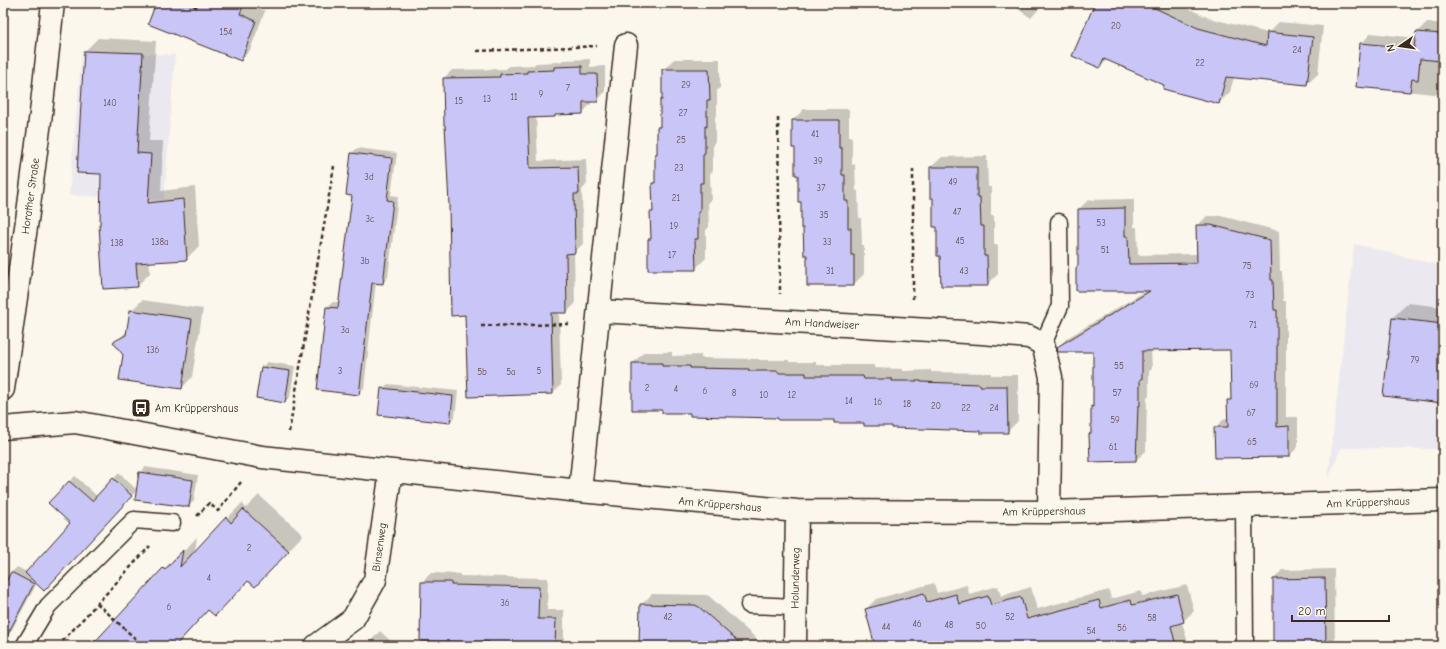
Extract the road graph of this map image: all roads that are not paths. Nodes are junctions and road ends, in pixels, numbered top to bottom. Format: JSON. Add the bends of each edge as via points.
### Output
{"nodes":[{"id":1,"x":53,"y":3,"type":"edge"},
{"id":2,"x":626,"y":45,"type":"road end"},
{"id":3,"x":1059,"y":222,"type":"dead end"},
{"id":4,"x":598,"y":317,"type":"junction"},
{"id":5,"x":1043,"y":344,"type":"junction"},
{"id":6,"x":3,"y":389,"type":"edge"},
{"id":7,"x":3,"y":428,"type":"edge"},
{"id":8,"x":390,"y":472,"type":"junction"},
{"id":9,"x":580,"y":491,"type":"junction"},
{"id":10,"x":1443,"y":500,"type":"edge"},
{"id":11,"x":1244,"y":506,"type":"junction"},
{"id":12,"x":797,"y":511,"type":"junction"},
{"id":13,"x":1049,"y":512,"type":"junction"},
{"id":14,"x":172,"y":523,"type":"road end"},
{"id":15,"x":749,"y":605,"type":"dead end"},
{"id":16,"x":794,"y":607,"type":"junction"},
{"id":17,"x":24,"y":646,"type":"edge"},
{"id":18,"x":316,"y":646,"type":"edge"},
{"id":19,"x":795,"y":646,"type":"edge"},
{"id":20,"x":1245,"y":646,"type":"edge"}],
"edges":[{"from":1,"to":6,"type":"street","name":"Horather Straße","via":[[30,198]]},
{"from":2,"to":4,"type":"street"},
{"from":3,"to":5,"type":"lane","via":[[1060,306]]},
{"from":4,"to":5,"type":"street","name":"Am Handweiser","via":[[780,321],[982,333],[1029,337]]},
{"from":4,"to":9,"type":"street"},
{"from":5,"to":13,"type":"street","via":[[1051,377]]},
{"from":7,"to":8,"type":"street","name":"Am Krüppershaus","via":[[75,422],[262,457]]},
{"from":8,"to":9,"type":"street","name":"Am Krüppershaus"},
{"from":8,"to":18,"type":"street","name":"Binsenweg","via":[[375,580],[353,619]]},
{"from":9,"to":12,"type":"street","name":"Am Krüppershaus"},
{"from":10,"to":11,"type":"street","name":"Am Krüppershaus"},
{"from":11,"to":13,"type":"street","name":"Am Krüppershaus"},
{"from":11,"to":20,"type":"lane"},
{"from":12,"to":13,"type":"street","name":"Am Krüppershaus"},
{"from":12,"to":16,"type":"street","name":"Holunderweg"},
{"from":14,"to":17,"type":"lane","via":[[134,520],[48,606]]},
{"from":15,"to":16,"type":"lane"},
{"from":16,"to":19,"type":"street","name":"Holunderweg"}]}
